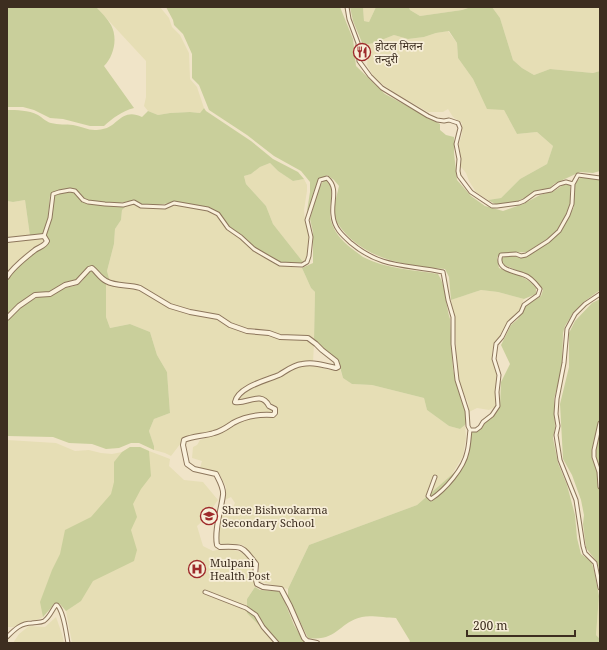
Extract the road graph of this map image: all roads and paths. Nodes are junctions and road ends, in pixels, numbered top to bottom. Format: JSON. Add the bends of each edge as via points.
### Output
{"nodes":[{"id":1,"x":347,"y":7,"type":"edge"},
{"id":2,"x":600,"y":178,"type":"edge"},
{"id":3,"x":573,"y":184,"type":"junction"},
{"id":4,"x":44,"y":236,"type":"junction"},
{"id":5,"x":7,"y":240,"type":"edge"},
{"id":6,"x":7,"y":278,"type":"edge"},
{"id":7,"x":600,"y":294,"type":"edge"},
{"id":8,"x":7,"y":318,"type":"edge"},
{"id":9,"x":600,"y":423,"type":"edge"},
{"id":10,"x":470,"y":430,"type":"junction"},
{"id":11,"x":435,"y":477,"type":"dead end"},
{"id":12,"x":600,"y":487,"type":"edge"},
{"id":13,"x":600,"y":588,"type":"edge"},
{"id":14,"x":205,"y":592,"type":"dead end"},
{"id":15,"x":7,"y":637,"type":"edge"},
{"id":16,"x":68,"y":643,"type":"edge"},
{"id":17,"x":278,"y":643,"type":"edge"},
{"id":18,"x":317,"y":643,"type":"edge"}],
"edges":[{"from":1,"to":3,"type":"street","via":[[358,42],[359,61],[370,76],[382,88],[428,116],[436,120],[458,123],[460,128],[456,144],[459,176],[476,196],[492,206],[497,206],[524,201],[535,193],[551,190],[559,184]]},
{"from":2,"to":3,"type":"street","via":[[578,175]]},
{"from":3,"to":10,"type":"street","via":[[572,204],[559,231],[526,255],[511,254],[500,257],[505,269],[530,278],[540,292],[524,305],[496,344],[494,359],[499,375],[498,406],[480,427]]},
{"from":4,"to":5,"type":"street"},
{"from":4,"to":6,"type":"street","via":[[46,244],[36,249],[10,272]]},
{"from":4,"to":10,"type":"street","via":[[50,218],[52,194],[70,190],[88,202],[123,205],[134,202],[141,206],[165,206],[174,203],[208,210],[218,214],[228,228],[254,249],[280,264],[302,265],[307,262],[310,246],[311,237],[307,220],[320,180],[328,178],[334,188],[332,205],[336,227],[359,250],[373,258],[394,264],[443,272],[453,317],[453,344],[458,380],[468,411]]},
{"from":7,"to":13,"type":"street","via":[[575,314],[567,329],[557,399],[556,435],[560,460],[576,500],[585,553],[596,563]]},
{"from":8,"to":18,"type":"street","via":[[35,295],[50,294],[65,285],[77,282],[92,268],[110,283],[135,286],[170,306],[218,317],[230,326],[280,337],[308,338],[336,361],[336,368],[301,364],[258,383],[238,394],[235,402],[262,399],[275,409],[273,415],[253,415],[235,422],[222,431],[188,438],[183,444],[187,464],[194,469],[216,474],[220,483],[223,495],[217,545],[238,546],[246,550],[256,564],[257,584],[281,588],[304,638]]},
{"from":9,"to":12,"type":"street","via":[[594,450]]},
{"from":10,"to":11,"type":"street","via":[[467,453],[459,470],[431,499],[428,496]]},
{"from":14,"to":17,"type":"street","via":[[237,604],[256,615]]},
{"from":15,"to":16,"type":"street","via":[[20,625],[46,620],[53,608],[58,605]]}]}
